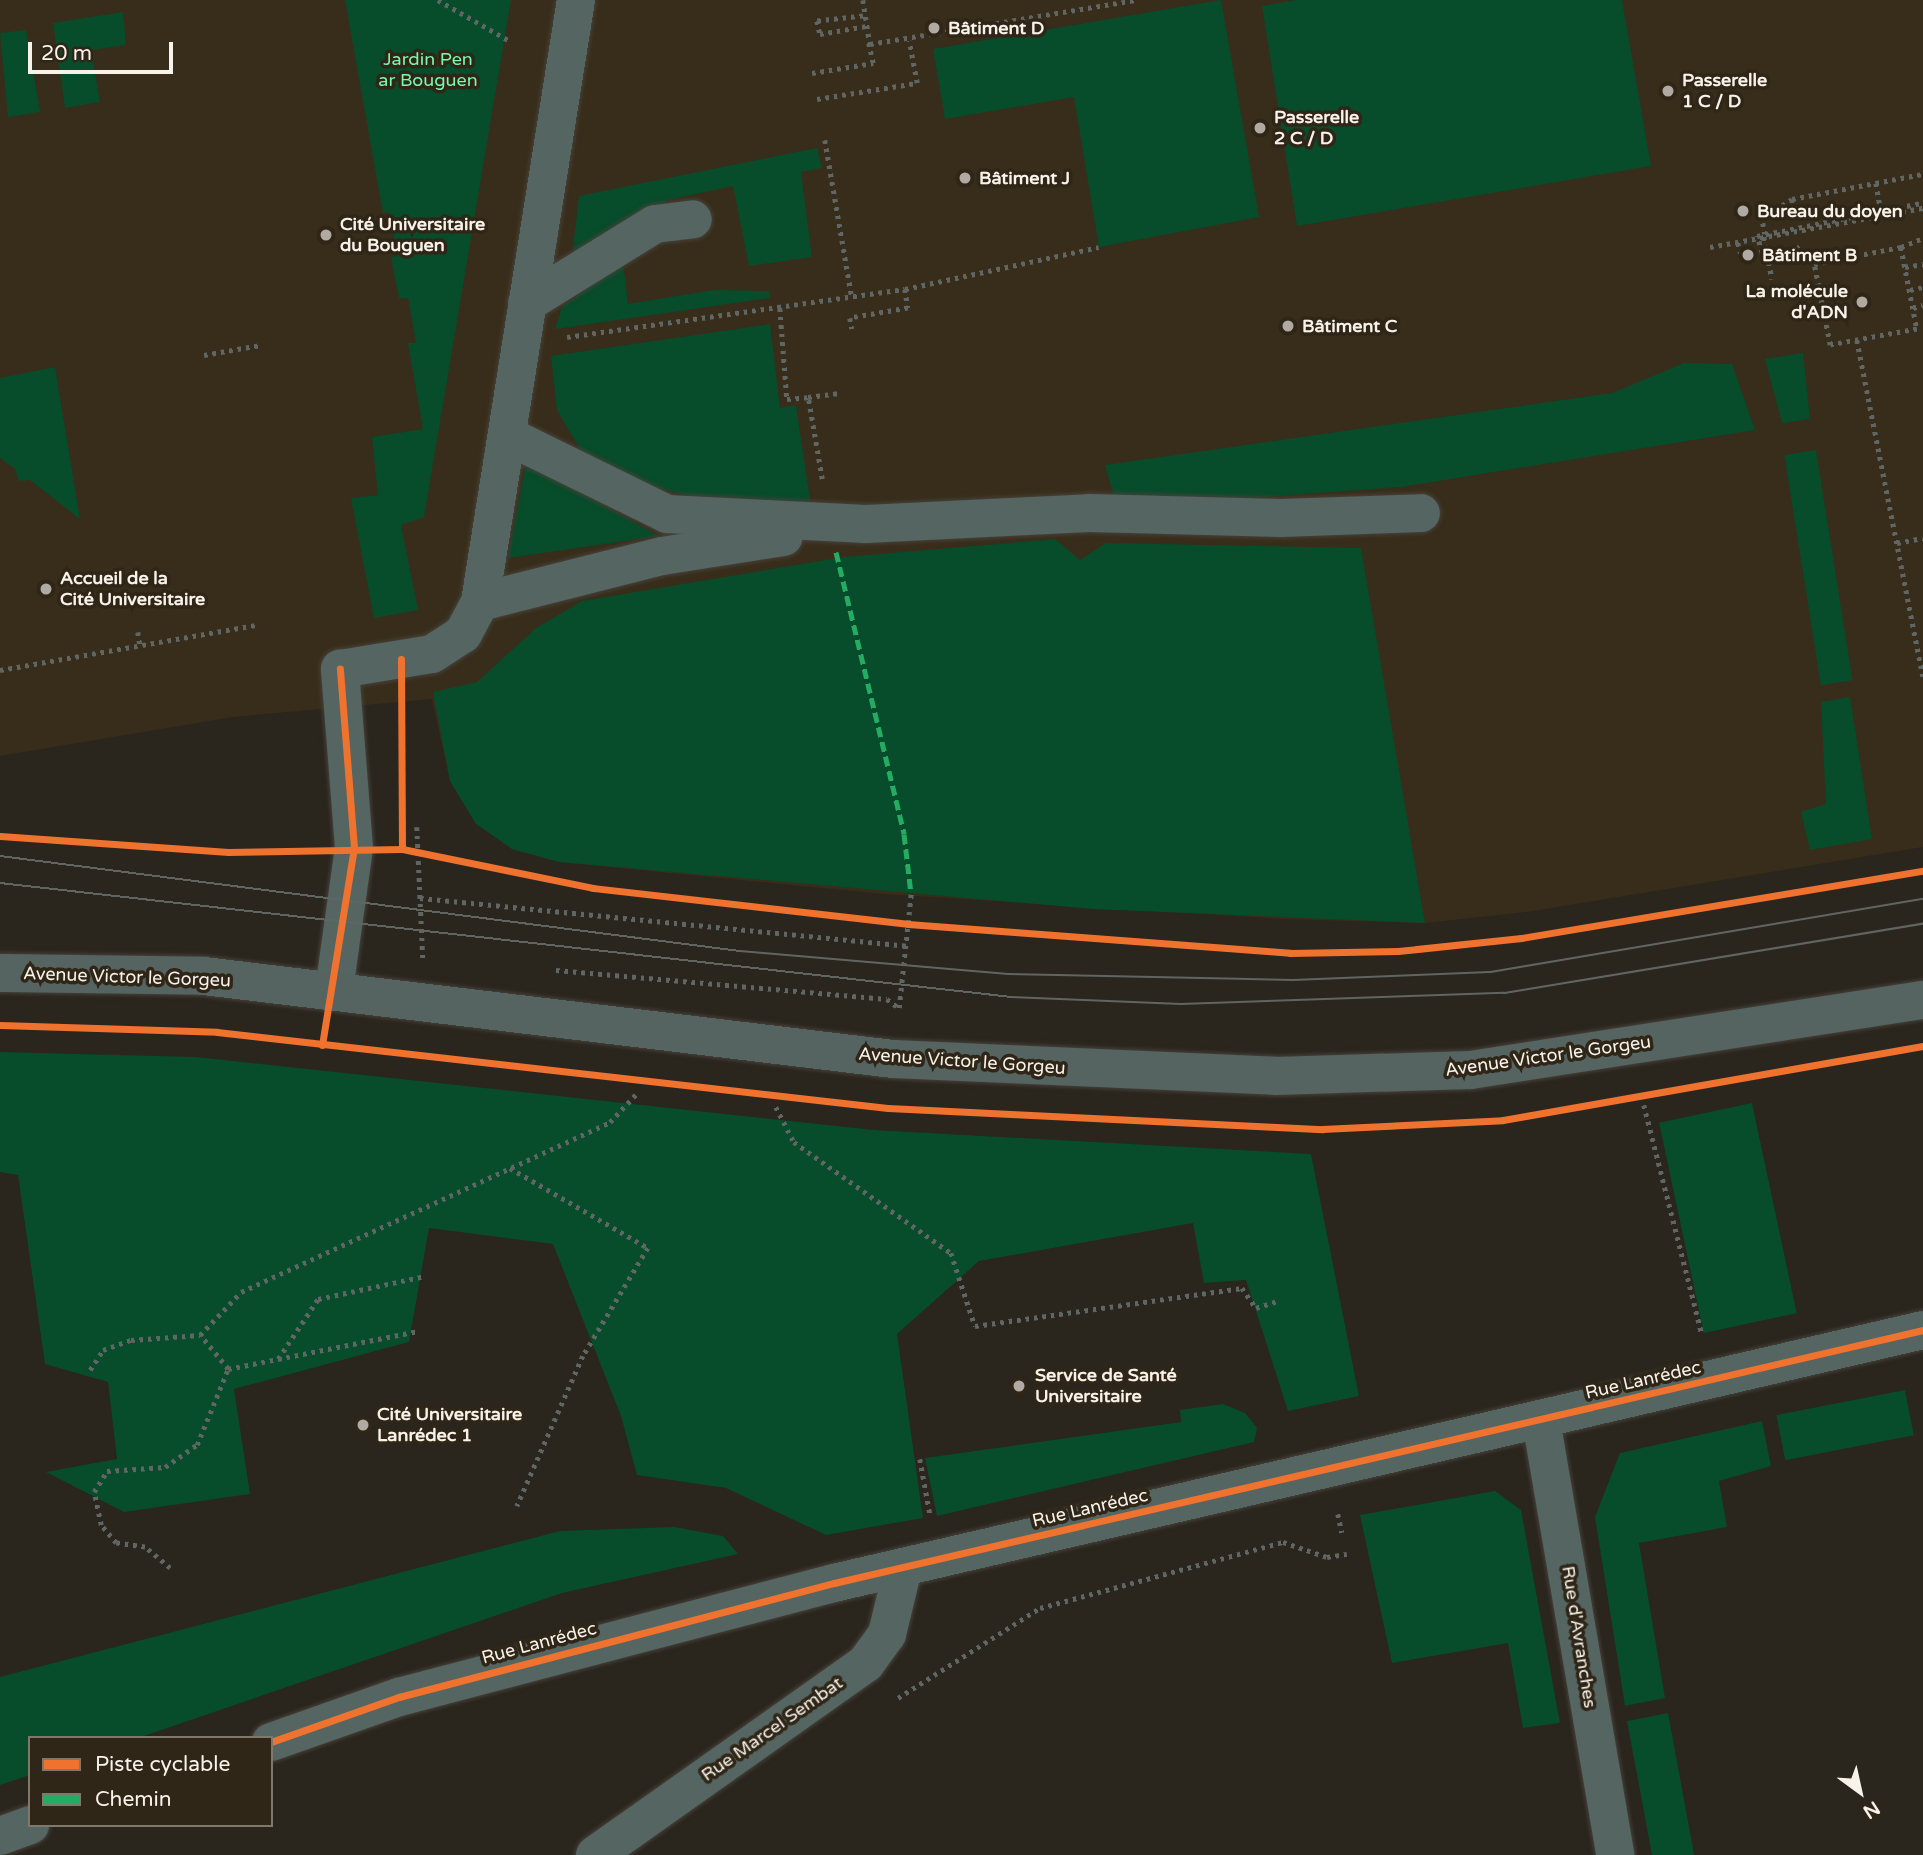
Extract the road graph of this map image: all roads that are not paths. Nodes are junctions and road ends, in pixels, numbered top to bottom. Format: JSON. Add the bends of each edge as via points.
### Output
{"nodes":[{"id":1,"x":576,"y":0,"type":"edge"},
{"id":2,"x":693,"y":219,"type":"dead end"},
{"id":3,"x":527,"y":303,"type":"junction"},
{"id":4,"x":508,"y":436,"type":"junction"},
{"id":5,"x":1420,"y":513,"type":"dead end"},
{"id":6,"x":866,"y":524,"type":"junction"},
{"id":7,"x":480,"y":602,"type":"junction"},
{"id":8,"x":0,"y":974,"type":"edge"},
{"id":9,"x":334,"y":990,"type":"junction"},
{"id":10,"x":1923,"y":1000,"type":"edge"},
{"id":11,"x":1923,"y":1330,"type":"edge"},
{"id":12,"x":1541,"y":1420,"type":"junction"},
{"id":13,"x":903,"y":1569,"type":"junction"},
{"id":14,"x":273,"y":1741,"type":"edge"},
{"id":15,"x":28,"y":1826,"type":"edge"},
{"id":16,"x":0,"y":1836,"type":"edge"},
{"id":17,"x":595,"y":1855,"type":"edge"},
{"id":18,"x":1615,"y":1855,"type":"edge"}],
"edges":[{"from":1,"to":3,"type":"street"},
{"from":2,"to":3,"type":"street","via":[[655,224]]},
{"from":3,"to":4,"type":"street"},
{"from":4,"to":6,"type":"street","via":[[667,514]]},
{"from":4,"to":7,"type":"street"},
{"from":5,"to":6,"type":"street","via":[[1281,518],[1089,513]]},
{"from":6,"to":7,"type":"street","via":[[662,556]]},
{"from":7,"to":9,"type":"street","via":[[463,634],[432,654],[340,669],[354,848]]},
{"from":8,"to":9,"type":"main road","name":"Avenue Victor le Gorgeu","via":[[204,976]]},
{"from":9,"to":10,"type":"main road","name":"Avenue Victor le Gorgeu","via":[[893,1059],[1276,1076],[1470,1070]]},
{"from":11,"to":12,"type":"street","name":"Rue Lanrédec"},
{"from":12,"to":13,"type":"street","name":"Rue Lanrédec"},
{"from":12,"to":18,"type":"street","name":"Rue d'Avranches"},
{"from":13,"to":14,"type":"street","name":"Rue Lanrédec","via":[[518,1664]]},
{"from":13,"to":17,"type":"street","name":"Rue Marcel Sembat","via":[[887,1634],[866,1662]]},
{"from":15,"to":16,"type":"street"}]}
